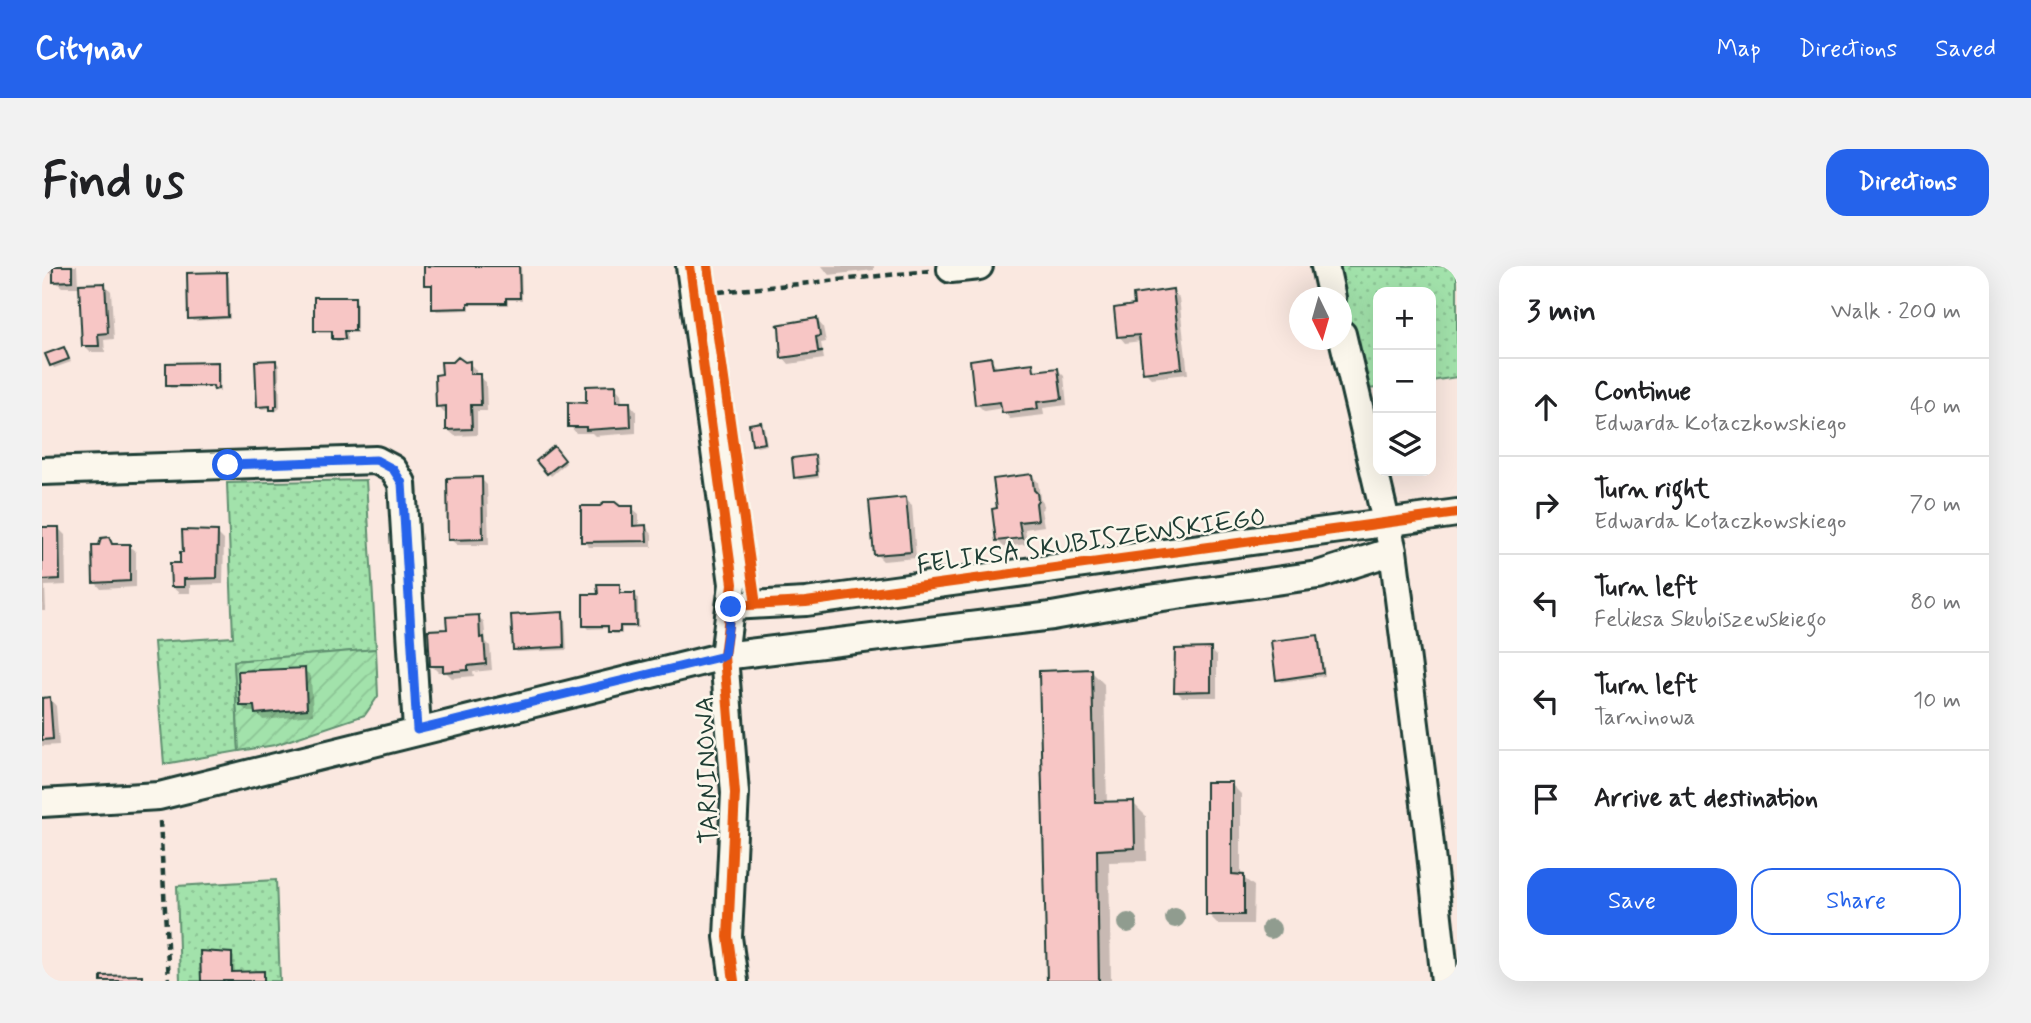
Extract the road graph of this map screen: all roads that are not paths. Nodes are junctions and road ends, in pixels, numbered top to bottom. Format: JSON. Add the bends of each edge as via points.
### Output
{"nodes":[{"id":1,"x":979,"y":266,"type":"edge"},
{"id":2,"x":1325,"y":266,"type":"edge"},
{"id":3,"x":951,"y":269,"type":"road end"},
{"id":4,"x":699,"y":273,"type":"edge"},
{"id":5,"x":1330,"y":287,"type":"edge"},
{"id":6,"x":1346,"y":350,"type":"edge"},
{"id":7,"x":42,"y":471,"type":"edge"},
{"id":8,"x":1457,"y":513,"type":"edge"},
{"id":9,"x":1388,"y":522,"type":"junction"},
{"id":10,"x":1393,"y":551,"type":"junction"},
{"id":11,"x":731,"y":607,"type":"junction"},
{"id":12,"x":724,"y":656,"type":"junction"},
{"id":13,"x":417,"y":730,"type":"junction"},
{"id":14,"x":42,"y":803,"type":"edge"},
{"id":15,"x":734,"y":981,"type":"edge"},
{"id":16,"x":1445,"y":981,"type":"edge"}],
"edges":[{"from":1,"to":3,"type":"street"},
{"from":2,"to":5,"type":"street"},
{"from":4,"to":11,"type":"street","name":"TARNINOWA","via":[[733,584]]},
{"from":6,"to":9,"type":"street"},
{"from":7,"to":13,"type":"street","via":[[376,460],[393,469],[402,483]]},
{"from":8,"to":9,"type":"street","name":"FELIKSA SKUBISZEWSKIEGO"},
{"from":9,"to":10,"type":"street"},
{"from":9,"to":11,"type":"street","name":"FELIKSA SKUBISZEWSKIEGO","via":[[806,602]]},
{"from":10,"to":12,"type":"street","via":[[1318,575],[1052,616]]},
{"from":10,"to":16,"type":"street"},
{"from":11,"to":12,"type":"street","name":"TARNINOWA"},
{"from":12,"to":13,"type":"street"},
{"from":12,"to":15,"type":"street","name":"TARNINOWA","via":[[734,793],[728,937]]},
{"from":13,"to":14,"type":"street","via":[[159,796]]}]}
